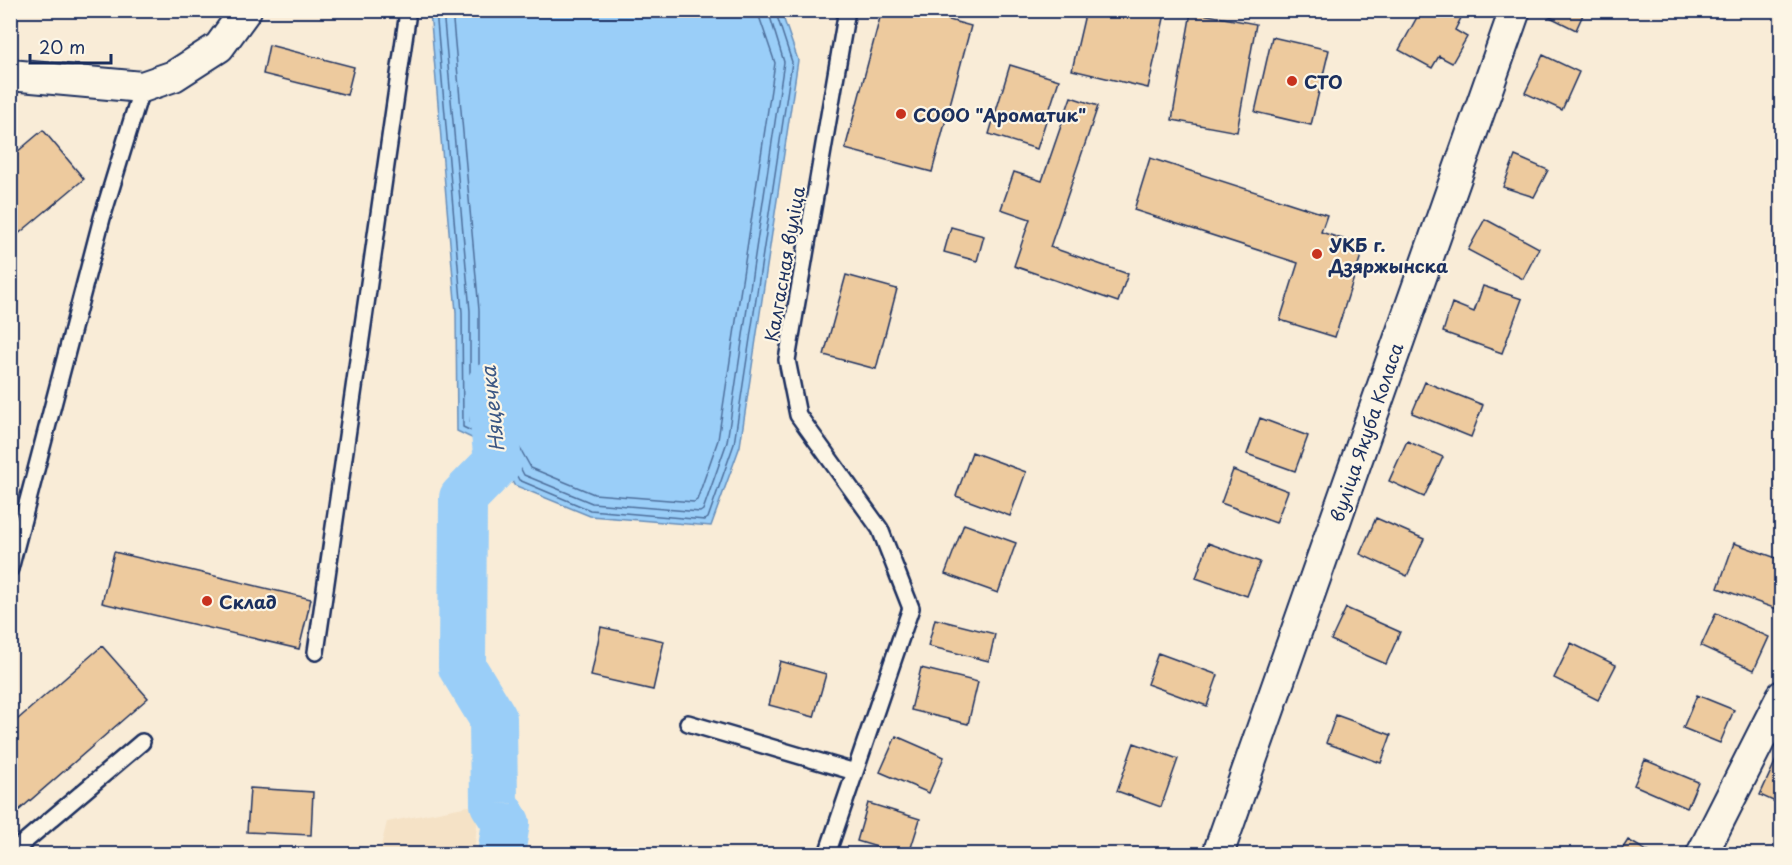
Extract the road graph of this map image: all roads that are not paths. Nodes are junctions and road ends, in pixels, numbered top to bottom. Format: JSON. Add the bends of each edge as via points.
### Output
{"nodes":[{"id":1,"x":246,"y":10,"type":"edge"},
{"id":2,"x":405,"y":10,"type":"edge"},
{"id":3,"x":848,"y":10,"type":"edge"},
{"id":4,"x":1515,"y":10,"type":"edge"},
{"id":5,"x":10,"y":75,"type":"edge"},
{"id":6,"x":142,"y":87,"type":"junction"},
{"id":7,"x":10,"y":569,"type":"edge"},
{"id":8,"x":316,"y":652,"type":"dead end"},
{"id":9,"x":1782,"y":696,"type":"edge"},
{"id":10,"x":688,"y":723,"type":"dead end"},
{"id":11,"x":142,"y":742,"type":"dead end"},
{"id":12,"x":855,"y":772,"type":"junction"},
{"id":13,"x":10,"y":854,"type":"edge"},
{"id":14,"x":827,"y":855,"type":"edge"},
{"id":15,"x":1218,"y":855,"type":"edge"},
{"id":16,"x":1702,"y":855,"type":"edge"}],
"edges":[{"from":1,"to":6,"type":"street","via":[[219,47],[174,76]]},
{"from":2,"to":8,"type":"lane","via":[[407,19]]},
{"from":3,"to":12,"type":"lane","name":"Калгасная вуліца","via":[[787,360],[798,415],[880,529],[911,608]]},
{"from":4,"to":15,"type":"street","name":"вуліца Якуба Коласа"},
{"from":5,"to":6,"type":"street"},
{"from":6,"to":7,"type":"lane","via":[[102,218]]},
{"from":9,"to":16,"type":"street"},
{"from":10,"to":12,"type":"lane"},
{"from":11,"to":13,"type":"lane"},
{"from":12,"to":14,"type":"lane","name":"Калгасная вуліца"}]}
